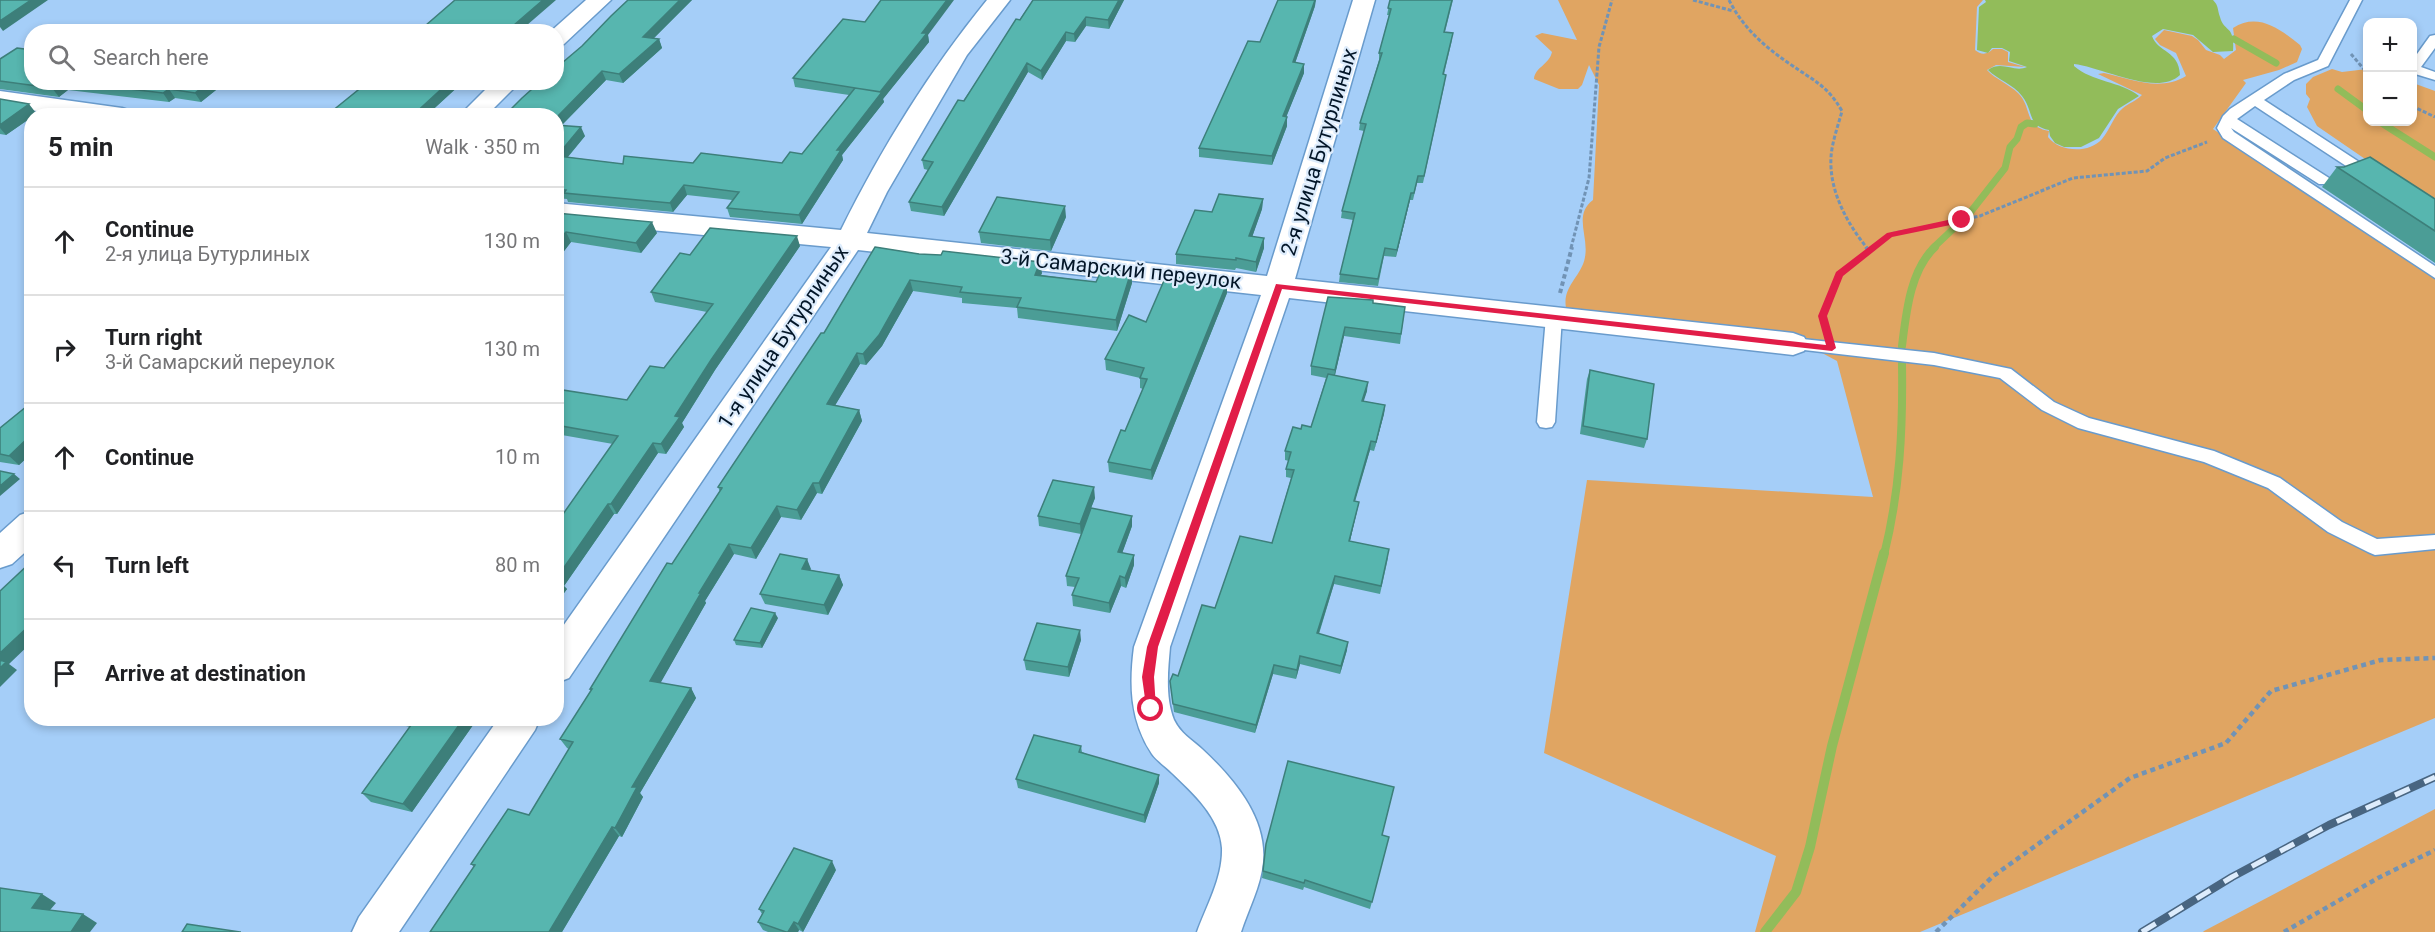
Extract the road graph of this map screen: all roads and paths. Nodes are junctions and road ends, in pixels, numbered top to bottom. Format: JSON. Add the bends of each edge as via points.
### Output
{"nodes":[{"id":1,"x":600,"y":0,"type":"edge"},
{"id":2,"x":999,"y":0,"type":"edge"},
{"id":3,"x":1364,"y":0,"type":"edge"},
{"id":4,"x":1612,"y":0,"type":"edge"},
{"id":5,"x":1694,"y":0,"type":"edge"},
{"id":6,"x":1730,"y":0,"type":"edge"},
{"id":7,"x":2356,"y":0,"type":"edge"},
{"id":8,"x":1734,"y":11,"type":"junction"},
{"id":9,"x":564,"y":32,"type":"edge"},
{"id":10,"x":2435,"y":39,"type":"edge"},
{"id":11,"x":2435,"y":76,"type":"edge"},
{"id":12,"x":499,"y":90,"type":"edge"},
{"id":13,"x":0,"y":98,"type":"edge"},
{"id":14,"x":2254,"y":100,"type":"junction"},
{"id":15,"x":68,"y":108,"type":"edge"},
{"id":16,"x":480,"y":108,"type":"edge"},
{"id":17,"x":2417,"y":108,"type":"edge"},
{"id":18,"x":2435,"y":117,"type":"edge"},
{"id":19,"x":2228,"y":119,"type":"junction"},
{"id":20,"x":2228,"y":135,"type":"junction"},
{"id":21,"x":2324,"y":181,"type":"dead end"},
{"id":22,"x":2386,"y":185,"type":"edge"},
{"id":23,"x":564,"y":213,"type":"edge"},
{"id":24,"x":850,"y":240,"type":"junction"},
{"id":25,"x":1868,"y":250,"type":"junction"},
{"id":26,"x":2435,"y":273,"type":"edge"},
{"id":27,"x":1279,"y":286,"type":"junction"},
{"id":28,"x":1554,"y":317,"type":"junction"},
{"id":29,"x":1793,"y":344,"type":"joint"},
{"id":30,"x":1832,"y":348,"type":"junction"},
{"id":31,"x":1546,"y":422,"type":"dead end"},
{"id":32,"x":24,"y":532,"type":"edge"},
{"id":33,"x":2435,"y":542,"type":"edge"},
{"id":34,"x":0,"y":554,"type":"edge"},
{"id":35,"x":564,"y":654,"type":"edge"},
{"id":36,"x":2435,"y":658,"type":"edge"},
{"id":37,"x":516,"y":726,"type":"edge"},
{"id":38,"x":2435,"y":850,"type":"edge"},
{"id":39,"x":374,"y":932,"type":"edge"},
{"id":40,"x":1220,"y":932,"type":"edge"},
{"id":41,"x":1936,"y":932,"type":"edge"},
{"id":42,"x":2284,"y":932,"type":"edge"}],
"edges":[{"from":1,"to":9,"type":"street"},
{"from":2,"to":24,"type":"street","name":"1-я улица Бутурлиных","via":[[957,52],[873,192]]},
{"from":3,"to":27,"type":"street","name":"2-я улица Бутурлиных"},
{"from":4,"to":28,"type":"path","via":[[1599,47],[1589,178]]},
{"from":5,"to":8,"type":"path"},
{"from":6,"to":8,"type":"path"},
{"from":7,"to":14,"type":"lane","via":[[2323,63],[2289,77]]},
{"from":8,"to":25,"type":"path","via":[[1750,31],[1831,92],[1836,100],[1842,111],[1831,164],[1837,195],[1852,230]]},
{"from":10,"to":11,"type":"lane","via":[[2413,69]]},
{"from":12,"to":16,"type":"street"},
{"from":13,"to":15,"type":"street"},
{"from":14,"to":19,"type":"lane"},
{"from":14,"to":22,"type":"lane"},
{"from":17,"to":18,"type":"path"},
{"from":19,"to":20,"type":"lane","via":[[2224,128]]},
{"from":19,"to":21,"type":"lane"},
{"from":20,"to":25,"type":"path","via":[[2165,158],[2147,171],[2073,178],[1980,216],[1890,234]]},
{"from":20,"to":26,"type":"lane"},
{"from":23,"to":24,"type":"street","name":"3-й Самарский переулок"},
{"from":24,"to":27,"type":"street","name":"3-й Самарский переулок"},
{"from":24,"to":35,"type":"street","name":"1-я улица Бутурлиных"},
{"from":25,"to":30,"type":"path","via":[[1839,274],[1823,316]]},
{"from":27,"to":28,"type":"street","name":"3-й Самарский переулок"},
{"from":27,"to":40,"type":"street","name":"2-я улица Бутурлиных","via":[[1152,647],[1148,677],[1151,709],[1165,741],[1213,786],[1232,810],[1239,831],[1242,862]]},
{"from":28,"to":29,"type":"street","name":"3-й Самарский переулок"},
{"from":28,"to":31,"type":"lane"},
{"from":29,"to":30,"type":"lane"},
{"from":30,"to":33,"type":"lane","via":[[1934,359],[2005,373],[2048,406],[2084,423],[2208,456],[2274,483],[2335,527],[2375,547]]},
{"from":32,"to":34,"type":"street"},
{"from":36,"to":41,"type":"path","via":[[2381,660],[2271,691],[2226,743],[2130,778],[1992,877]]},
{"from":37,"to":39,"type":"street"},
{"from":38,"to":42,"type":"path"}]}
